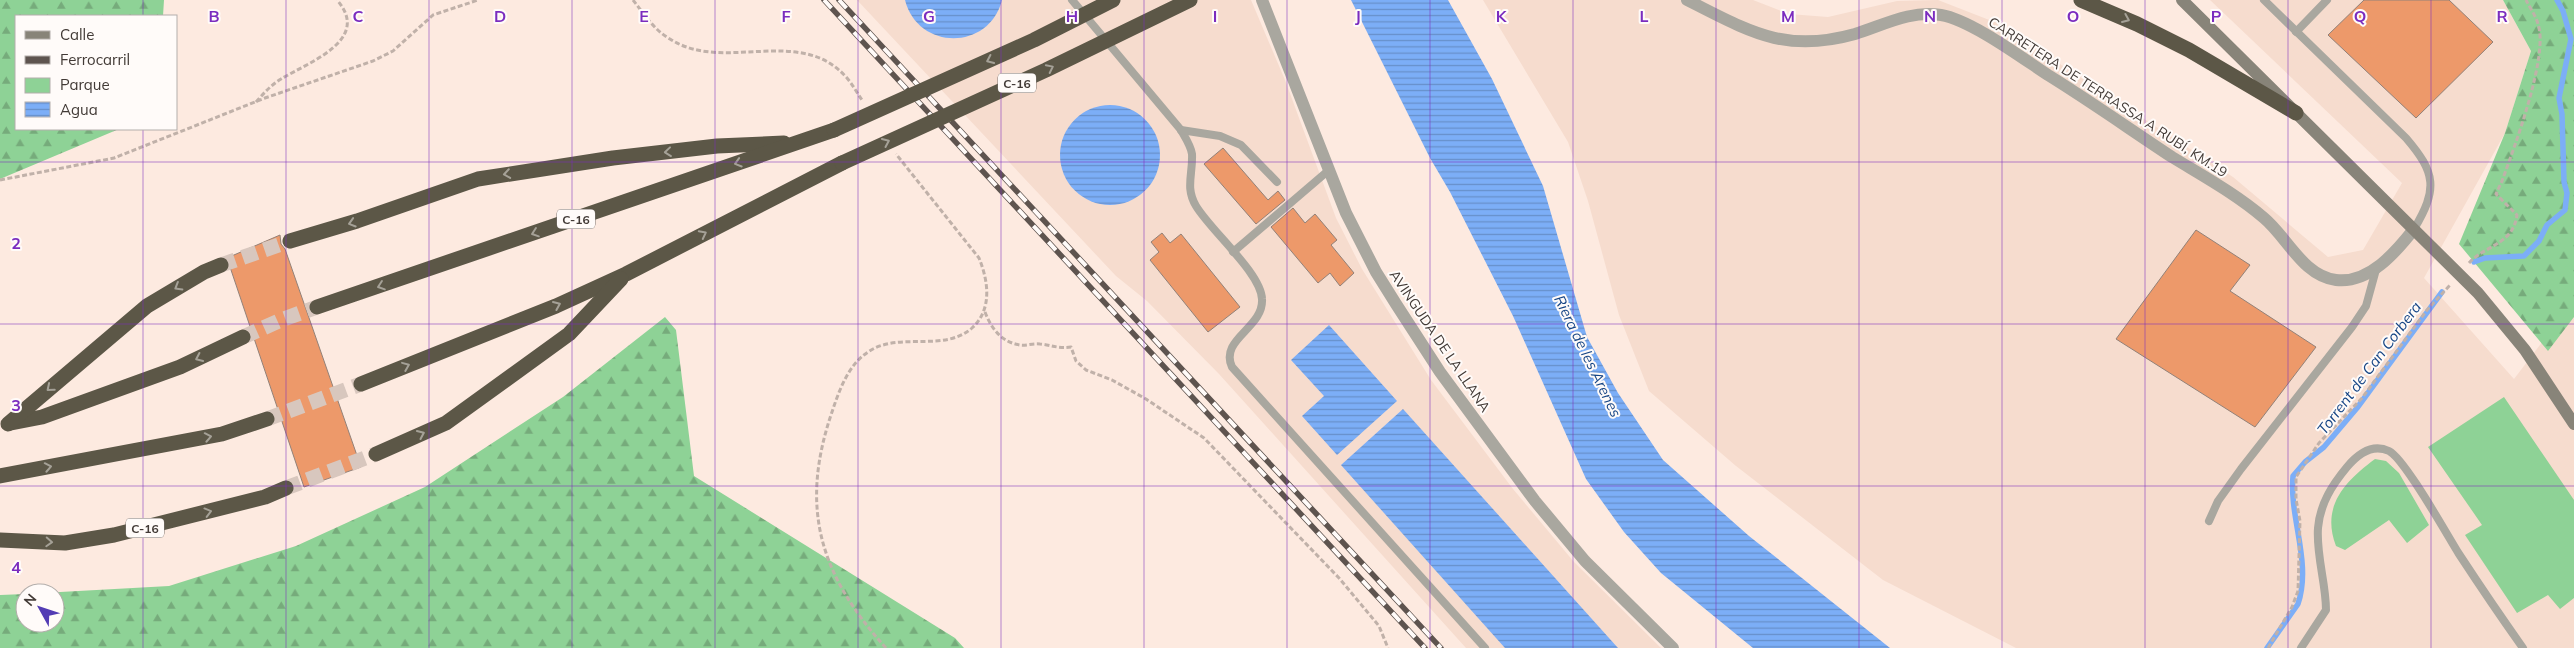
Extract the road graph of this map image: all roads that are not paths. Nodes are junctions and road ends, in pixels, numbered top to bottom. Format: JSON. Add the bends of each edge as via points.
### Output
{"nodes":[{"id":1,"x":1072,"y":0,"type":"edge"},
{"id":2,"x":1113,"y":0,"type":"edge"},
{"id":3,"x":1190,"y":0,"type":"edge"},
{"id":4,"x":1262,"y":0,"type":"edge"},
{"id":5,"x":1687,"y":0,"type":"edge"},
{"id":6,"x":2081,"y":0,"type":"edge"},
{"id":7,"x":2182,"y":0,"type":"edge"},
{"id":8,"x":2264,"y":0,"type":"edge"},
{"id":9,"x":2327,"y":0,"type":"edge"},
{"id":10,"x":2296,"y":32,"type":"junction"},
{"id":11,"x":2296,"y":113,"type":"junction"},
{"id":12,"x":1181,"y":130,"type":"junction"},
{"id":13,"x":804,"y":143,"type":"junction"},
{"id":14,"x":1329,"y":170,"type":"junction"},
{"id":15,"x":1277,"y":182,"type":"dead end"},
{"id":16,"x":2414,"y":229,"type":"junction"},
{"id":17,"x":290,"y":241,"type":"tunnel mouth"},
{"id":18,"x":1232,"y":252,"type":"junction"},
{"id":19,"x":221,"y":265,"type":"tunnel mouth"},
{"id":20,"x":2377,"y":266,"type":"junction"},
{"id":21,"x":626,"y":274,"type":"junction"},
{"id":22,"x":317,"y":307,"type":"tunnel mouth"},
{"id":23,"x":243,"y":337,"type":"tunnel mouth"},
{"id":24,"x":361,"y":384,"type":"tunnel mouth"},
{"id":25,"x":267,"y":419,"type":"tunnel mouth"},
{"id":26,"x":2574,"y":424,"type":"edge"},
{"id":27,"x":4,"y":425,"type":"edge"},
{"id":28,"x":376,"y":454,"type":"tunnel mouth"},
{"id":29,"x":0,"y":476,"type":"edge"},
{"id":30,"x":286,"y":488,"type":"tunnel mouth"},
{"id":31,"x":2209,"y":521,"type":"dead end"},
{"id":32,"x":0,"y":540,"type":"edge"},
{"id":33,"x":1485,"y":648,"type":"edge"},
{"id":34,"x":1673,"y":648,"type":"edge"},
{"id":35,"x":2301,"y":648,"type":"edge"},
{"id":36,"x":2523,"y":648,"type":"edge"}],
"edges":[{"from":1,"to":12,"type":"lane"},
{"from":2,"to":13,"type":"highway","number":"C-16","one_way":true,"bridge":true,"via":[[1034,40]]},
{"from":21,"to":3,"type":"highway","number":"C-16","one_way":true,"bridge":true,"via":[[842,163]]},
{"from":4,"to":14,"type":"street","name":"AVINGUDA DE LA LLANA"},
{"from":5,"to":20,"type":"street","name":"CARRETERA DE TERRASSA A RUBÍ, KM.19","via":[[1752,32],[1786,42],[1838,38],[1914,16],[1941,15],[1954,19],[2049,75],[2244,202],[2274,226],[2311,269],[2334,280],[2345,280],[2355,279]]},
{"from":6,"to":11,"type":"highway","one_way":true,"via":[[2175,43]]},
{"from":7,"to":11,"type":"main road"},
{"from":8,"to":10,"type":"lane"},
{"from":9,"to":10,"type":"lane"},
{"from":10,"to":16,"type":"lane","via":[[2424,159],[2431,186],[2425,211]]},
{"from":11,"to":16,"type":"main road"},
{"from":12,"to":15,"type":"lane","via":[[1220,136],[1241,144]]},
{"from":12,"to":18,"type":"lane","via":[[1192,154],[1190,194],[1204,218]]},
{"from":13,"to":17,"type":"highway","number":"C-16","one_way":true,"via":[[707,147],[478,179]]},
{"from":13,"to":22,"type":"highway","number":"C-16","one_way":true,"via":[[686,180]]},
{"from":14,"to":18,"type":"lane"},
{"from":14,"to":34,"type":"street","name":"AVINGUDA DE LA LLANA","via":[[1346,213],[1376,272],[1440,372],[1535,501],[1585,561]]},
{"from":16,"to":20,"type":"street","name":"CARRETERA DE TERRASSA A RUBÍ, KM.19"},
{"from":16,"to":26,"type":"main road","via":[[2508,328]]},
{"from":18,"to":33,"type":"lane","via":[[1255,279],[1262,300],[1258,317],[1230,348],[1228,358],[1232,367]]},
{"from":19,"to":27,"type":"highway","one_way":true,"via":[[147,306]]},
{"from":20,"to":31,"type":"lane","via":[[2366,306],[2240,469],[2218,501]]},
{"from":24,"to":21,"type":"highway","number":"C-16","one_way":true,"via":[[556,306]]},
{"from":28,"to":21,"type":"highway","number":"C-16","one_way":true,"via":[[446,423],[569,334]]},
{"from":23,"to":27,"type":"highway","one_way":true,"via":[[180,366],[42,417]]},
{"from":29,"to":25,"type":"highway","one_way":true,"via":[[222,434]]},
{"from":32,"to":30,"type":"highway","number":"C-16","one_way":true,"via":[[65,543],[114,536],[256,499]]},
{"from":35,"to":36,"type":"lane","via":[[2326,610],[2318,541],[2324,500],[2353,459],[2370,449],[2380,448],[2390,452],[2404,466]]}]}
